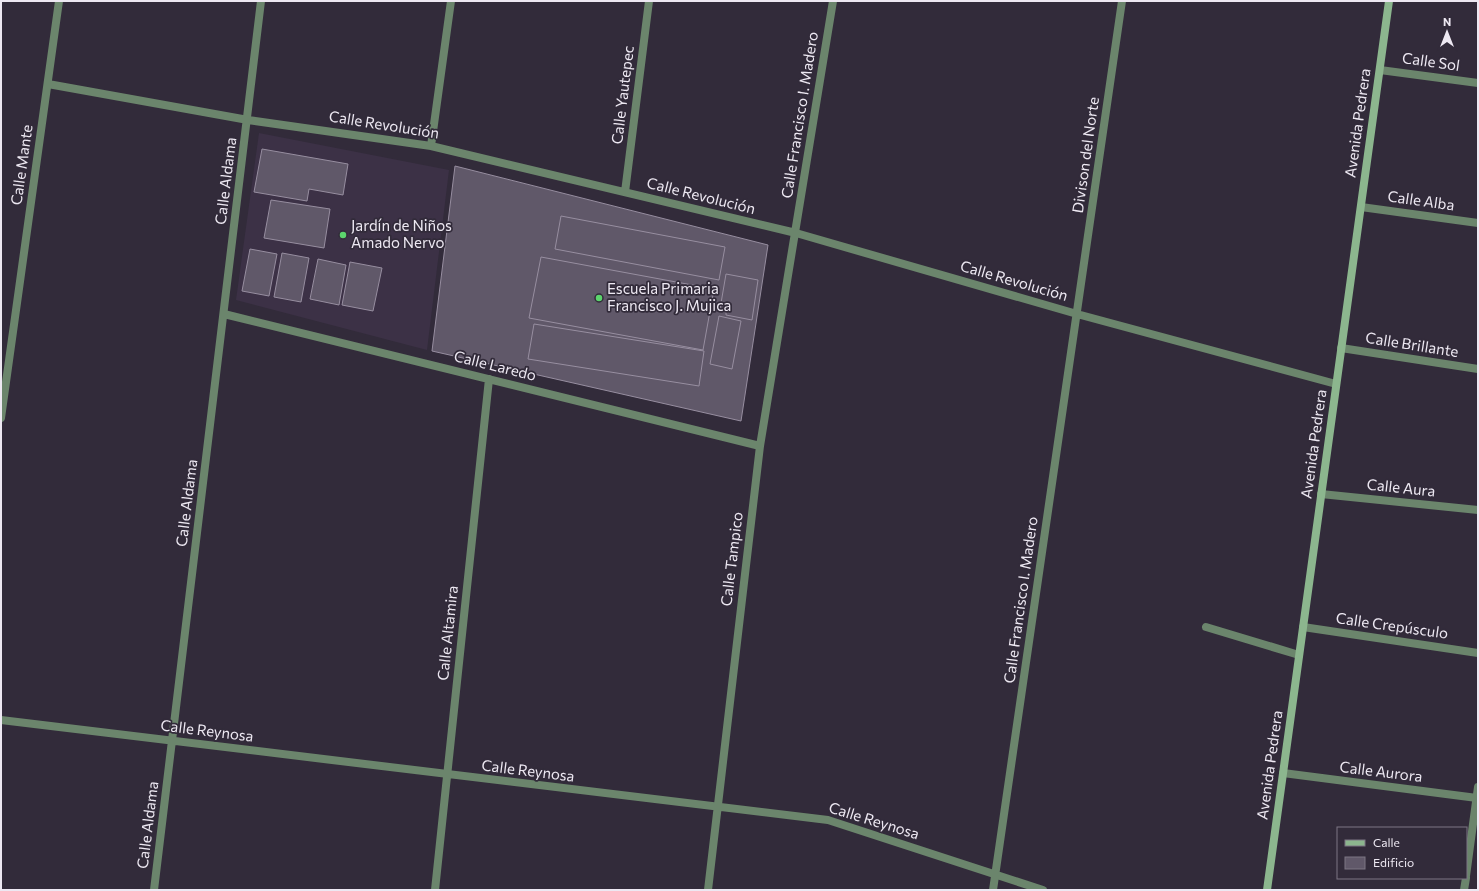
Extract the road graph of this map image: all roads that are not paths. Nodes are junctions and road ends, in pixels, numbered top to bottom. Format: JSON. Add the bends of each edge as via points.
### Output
{"nodes":[{"id":1,"x":59,"y":1,"type":"edge"},
{"id":2,"x":261,"y":1,"type":"edge"},
{"id":3,"x":451,"y":1,"type":"edge"},
{"id":4,"x":649,"y":1,"type":"edge"},
{"id":5,"x":833,"y":1,"type":"edge"},
{"id":6,"x":1122,"y":1,"type":"edge"},
{"id":7,"x":1389,"y":1,"type":"edge"},
{"id":8,"x":1380,"y":70,"type":"junction"},
{"id":9,"x":1478,"y":83,"type":"edge"},
{"id":10,"x":48,"y":84,"type":"junction"},
{"id":11,"x":248,"y":120,"type":"junction"},
{"id":12,"x":431,"y":146,"type":"junction"},
{"id":13,"x":625,"y":192,"type":"junction"},
{"id":14,"x":1361,"y":207,"type":"junction"},
{"id":15,"x":1478,"y":223,"type":"edge"},
{"id":16,"x":796,"y":233,"type":"junction"},
{"id":17,"x":224,"y":314,"type":"junction"},
{"id":18,"x":1077,"y":314,"type":"junction"},
{"id":19,"x":1341,"y":348,"type":"junction"},
{"id":20,"x":1478,"y":369,"type":"edge"},
{"id":21,"x":489,"y":379,"type":"junction"},
{"id":22,"x":1336,"y":384,"type":"junction"},
{"id":23,"x":1,"y":418,"type":"edge"},
{"id":24,"x":760,"y":446,"type":"junction"},
{"id":25,"x":1321,"y":494,"type":"junction"},
{"id":26,"x":1478,"y":510,"type":"edge"},
{"id":27,"x":1206,"y":627,"type":"dead end"},
{"id":28,"x":1303,"y":627,"type":"junction"},
{"id":29,"x":1478,"y":653,"type":"edge"},
{"id":30,"x":1299,"y":655,"type":"junction"},
{"id":31,"x":1,"y":720,"type":"edge"},
{"id":32,"x":172,"y":741,"type":"junction"},
{"id":33,"x":1283,"y":773,"type":"junction"},
{"id":34,"x":447,"y":775,"type":"junction"},
{"id":35,"x":1478,"y":787,"type":"edge"},
{"id":36,"x":1476,"y":798,"type":"junction"},
{"id":37,"x":717,"y":808,"type":"junction"},
{"id":38,"x":1467,"y":869,"type":"edge"},
{"id":39,"x":995,"y":874,"type":"junction"},
{"id":40,"x":1466,"y":879,"type":"edge"},
{"id":41,"x":154,"y":890,"type":"edge"},
{"id":42,"x":435,"y":890,"type":"edge"},
{"id":43,"x":708,"y":890,"type":"edge"},
{"id":44,"x":993,"y":890,"type":"edge"},
{"id":45,"x":1043,"y":890,"type":"edge"},
{"id":46,"x":1267,"y":890,"type":"edge"},
{"id":47,"x":1464,"y":890,"type":"edge"}],
"edges":[{"from":1,"to":10,"type":"street","name":"Calle Mante"},
{"from":2,"to":11,"type":"street","name":"Calle Aldama"},
{"from":3,"to":12,"type":"street"},
{"from":4,"to":13,"type":"street","name":"Calle Yautepec"},
{"from":5,"to":16,"type":"street","name":"Calle Francisco I. Madero"},
{"from":6,"to":18,"type":"street","name":"Divison del Norte"},
{"from":7,"to":8,"type":"street","name":"Avenida Pedrera"},
{"from":8,"to":9,"type":"street","name":"Calle Sol"},
{"from":8,"to":14,"type":"street","name":"Avenida Pedrera"},
{"from":10,"to":11,"type":"street","name":"Calle Revolución"},
{"from":10,"to":23,"type":"street","name":"Calle Mante"},
{"from":11,"to":12,"type":"street","name":"Calle Revolución"},
{"from":11,"to":17,"type":"street","name":"Calle Aldama"},
{"from":12,"to":13,"type":"street","name":"Calle Revolución"},
{"from":13,"to":16,"type":"street","name":"Calle Revolución"},
{"from":14,"to":15,"type":"street","name":"Calle Alba"},
{"from":14,"to":19,"type":"street","name":"Avenida Pedrera"},
{"from":16,"to":18,"type":"street","name":"Calle Revolución"},
{"from":16,"to":24,"type":"street","name":"Calle Tampico"},
{"from":17,"to":21,"type":"street","name":"Calle Laredo"},
{"from":17,"to":32,"type":"street","name":"Calle Aldama"},
{"from":18,"to":22,"type":"street","name":"Calle Revolución"},
{"from":18,"to":39,"type":"street","name":"Calle Francisco I. Madero"},
{"from":19,"to":20,"type":"street","name":"Calle Brillante"},
{"from":19,"to":22,"type":"street","name":"Avenida Pedrera"},
{"from":21,"to":24,"type":"street","name":"Calle Laredo"},
{"from":21,"to":34,"type":"street","name":"Calle Altamira"},
{"from":22,"to":25,"type":"street","name":"Avenida Pedrera"},
{"from":24,"to":37,"type":"street","name":"Calle Tampico"},
{"from":25,"to":26,"type":"street","name":"Calle Aura"},
{"from":25,"to":28,"type":"street","name":"Avenida Pedrera"},
{"from":27,"to":30,"type":"street"},
{"from":28,"to":29,"type":"street","name":"Calle Crepúsculo"},
{"from":28,"to":30,"type":"street","name":"Avenida Pedrera"},
{"from":30,"to":33,"type":"street","name":"Avenida Pedrera"},
{"from":31,"to":32,"type":"street","name":"Calle Reynosa"},
{"from":32,"to":34,"type":"street","name":"Calle Reynosa"},
{"from":32,"to":41,"type":"street","name":"Calle Aldama"},
{"from":33,"to":36,"type":"street","name":"Calle Aurora"},
{"from":33,"to":46,"type":"street","name":"Avenida Pedrera"},
{"from":34,"to":37,"type":"street","name":"Calle Reynosa"},
{"from":34,"to":42,"type":"street","name":"Calle Altamira"},
{"from":35,"to":36,"type":"street"},
{"from":36,"to":38,"type":"street"},
{"from":37,"to":39,"type":"street","name":"Calle Reynosa","via":[[828,820]]},
{"from":37,"to":43,"type":"street","name":"Calle Tampico"},
{"from":39,"to":44,"type":"street","name":"Calle Francisco I. Madero"},
{"from":39,"to":45,"type":"street","name":"Calle Reynosa"},
{"from":40,"to":47,"type":"street"}]}
